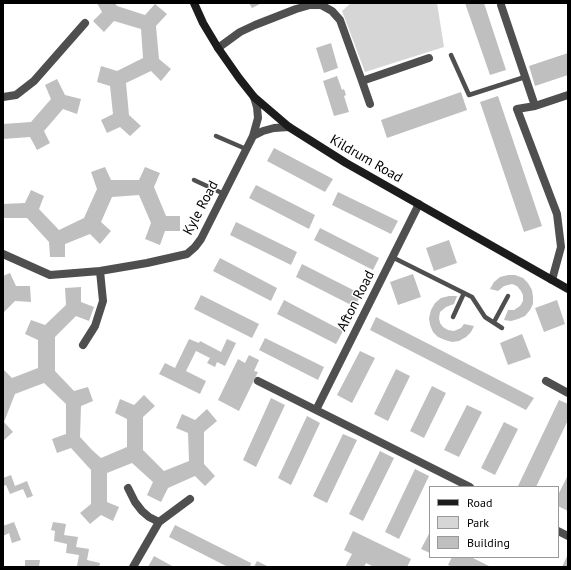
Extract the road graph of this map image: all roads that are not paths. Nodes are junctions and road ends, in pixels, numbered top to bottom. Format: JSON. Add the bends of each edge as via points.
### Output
{"nodes":[{"id":1,"x":194,"y":3,"type":"edge"},
{"id":2,"x":501,"y":5,"type":"dead end"},
{"id":3,"x":295,"y":6,"type":"edge"},
{"id":4,"x":85,"y":23,"type":"dead end"},
{"id":5,"x":218,"y":48,"type":"junction"},
{"id":6,"x":451,"y":55,"type":"dead end"},
{"id":7,"x":429,"y":58,"type":"dead end"},
{"id":8,"x":525,"y":77,"type":"junction"},
{"id":9,"x":362,"y":81,"type":"junction"},
{"id":10,"x":568,"y":95,"type":"edge"},
{"id":11,"x":3,"y":97,"type":"edge"},
{"id":12,"x":254,"y":97,"type":"junction"},
{"id":13,"x":370,"y":104,"type":"dead end"},
{"id":14,"x":535,"y":106,"type":"junction"},
{"id":15,"x":289,"y":128,"type":"junction"},
{"id":16,"x":216,"y":136,"type":"dead end"},
{"id":17,"x":253,"y":136,"type":"junction"},
{"id":18,"x":246,"y":149,"type":"junction"},
{"id":19,"x":194,"y":180,"type":"dead end"},
{"id":20,"x":224,"y":194,"type":"junction"},
{"id":21,"x":419,"y":204,"type":"junction"},
{"id":22,"x":3,"y":254,"type":"edge"},
{"id":23,"x":392,"y":257,"type":"junction"},
{"id":24,"x":100,"y":271,"type":"junction"},
{"id":25,"x":552,"y":280,"type":"junction"},
{"id":26,"x":568,"y":289,"type":"edge"},
{"id":27,"x":464,"y":293,"type":"junction"},
{"id":28,"x":508,"y":296,"type":"dead end"},
{"id":29,"x":452,"y":317,"type":"dead end"},
{"id":30,"x":494,"y":322,"type":"junction"},
{"id":31,"x":502,"y":328,"type":"dead end"},
{"id":32,"x":83,"y":345,"type":"dead end"},
{"id":33,"x":258,"y":381,"type":"dead end"},
{"id":34,"x":546,"y":381,"type":"dead end"},
{"id":35,"x":568,"y":393,"type":"edge"},
{"id":36,"x":316,"y":410,"type":"junction"},
{"id":37,"x":468,"y":486,"type":"edge"},
{"id":38,"x":128,"y":488,"type":"dead end"},
{"id":39,"x":190,"y":499,"type":"dead end"},
{"id":40,"x":159,"y":522,"type":"junction"},
{"id":41,"x":559,"y":532,"type":"edge"},
{"id":42,"x":568,"y":536,"type":"edge"},
{"id":43,"x":133,"y":567,"type":"edge"}],
"edges":[{"from":1,"to":5,"type":"street","name":"Kildrum Road"},
{"from":2,"to":8,"type":"street"},
{"from":3,"to":5,"type":"street","via":[[240,32]]},
{"from":3,"to":9,"type":"street","via":[[321,5],[332,11],[340,20]]},
{"from":4,"to":11,"type":"street","via":[[34,81],[16,95]]},
{"from":5,"to":12,"type":"street","name":"Kildrum Road"},
{"from":6,"to":8,"type":"lane","via":[[469,96]]},
{"from":7,"to":9,"type":"street"},
{"from":8,"to":14,"type":"street"},
{"from":9,"to":13,"type":"street"},
{"from":10,"to":14,"type":"street"},
{"from":12,"to":15,"type":"street","name":"Kildrum Road"},
{"from":12,"to":17,"type":"street","name":"Kyle Road","via":[[258,118]]},
{"from":14,"to":25,"type":"street","via":[[517,109],[558,214],[561,247]]},
{"from":15,"to":17,"type":"street","via":[[264,130]]},
{"from":15,"to":21,"type":"street","name":"Kildrum Road","via":[[319,148]]},
{"from":16,"to":18,"type":"lane"},
{"from":17,"to":18,"type":"street","name":"Kyle Road"},
{"from":18,"to":20,"type":"street","name":"Kyle Road"},
{"from":19,"to":20,"type":"lane"},
{"from":20,"to":24,"type":"street","name":"Kyle Road","via":[[201,239],[187,254]]},
{"from":21,"to":23,"type":"street","name":"Afton Road"},
{"from":21,"to":25,"type":"street","name":"Kildrum Road"},
{"from":22,"to":24,"type":"street","name":"Kyle Road","via":[[50,275]]},
{"from":23,"to":27,"type":"lane"},
{"from":23,"to":36,"type":"street","name":"Afton Road"},
{"from":24,"to":32,"type":"street","via":[[103,301],[95,326]]},
{"from":25,"to":26,"type":"street","name":"Kildrum Road"},
{"from":27,"to":29,"type":"lane"},
{"from":27,"to":30,"type":"lane","via":[[472,297],[485,318]]},
{"from":28,"to":30,"type":"lane"},
{"from":30,"to":31,"type":"lane"},
{"from":33,"to":36,"type":"street"},
{"from":34,"to":35,"type":"street"},
{"from":36,"to":37,"type":"street"},
{"from":38,"to":40,"type":"street","via":[[142,511]]},
{"from":39,"to":40,"type":"street"},
{"from":40,"to":43,"type":"street"},
{"from":41,"to":42,"type":"street"}]}
